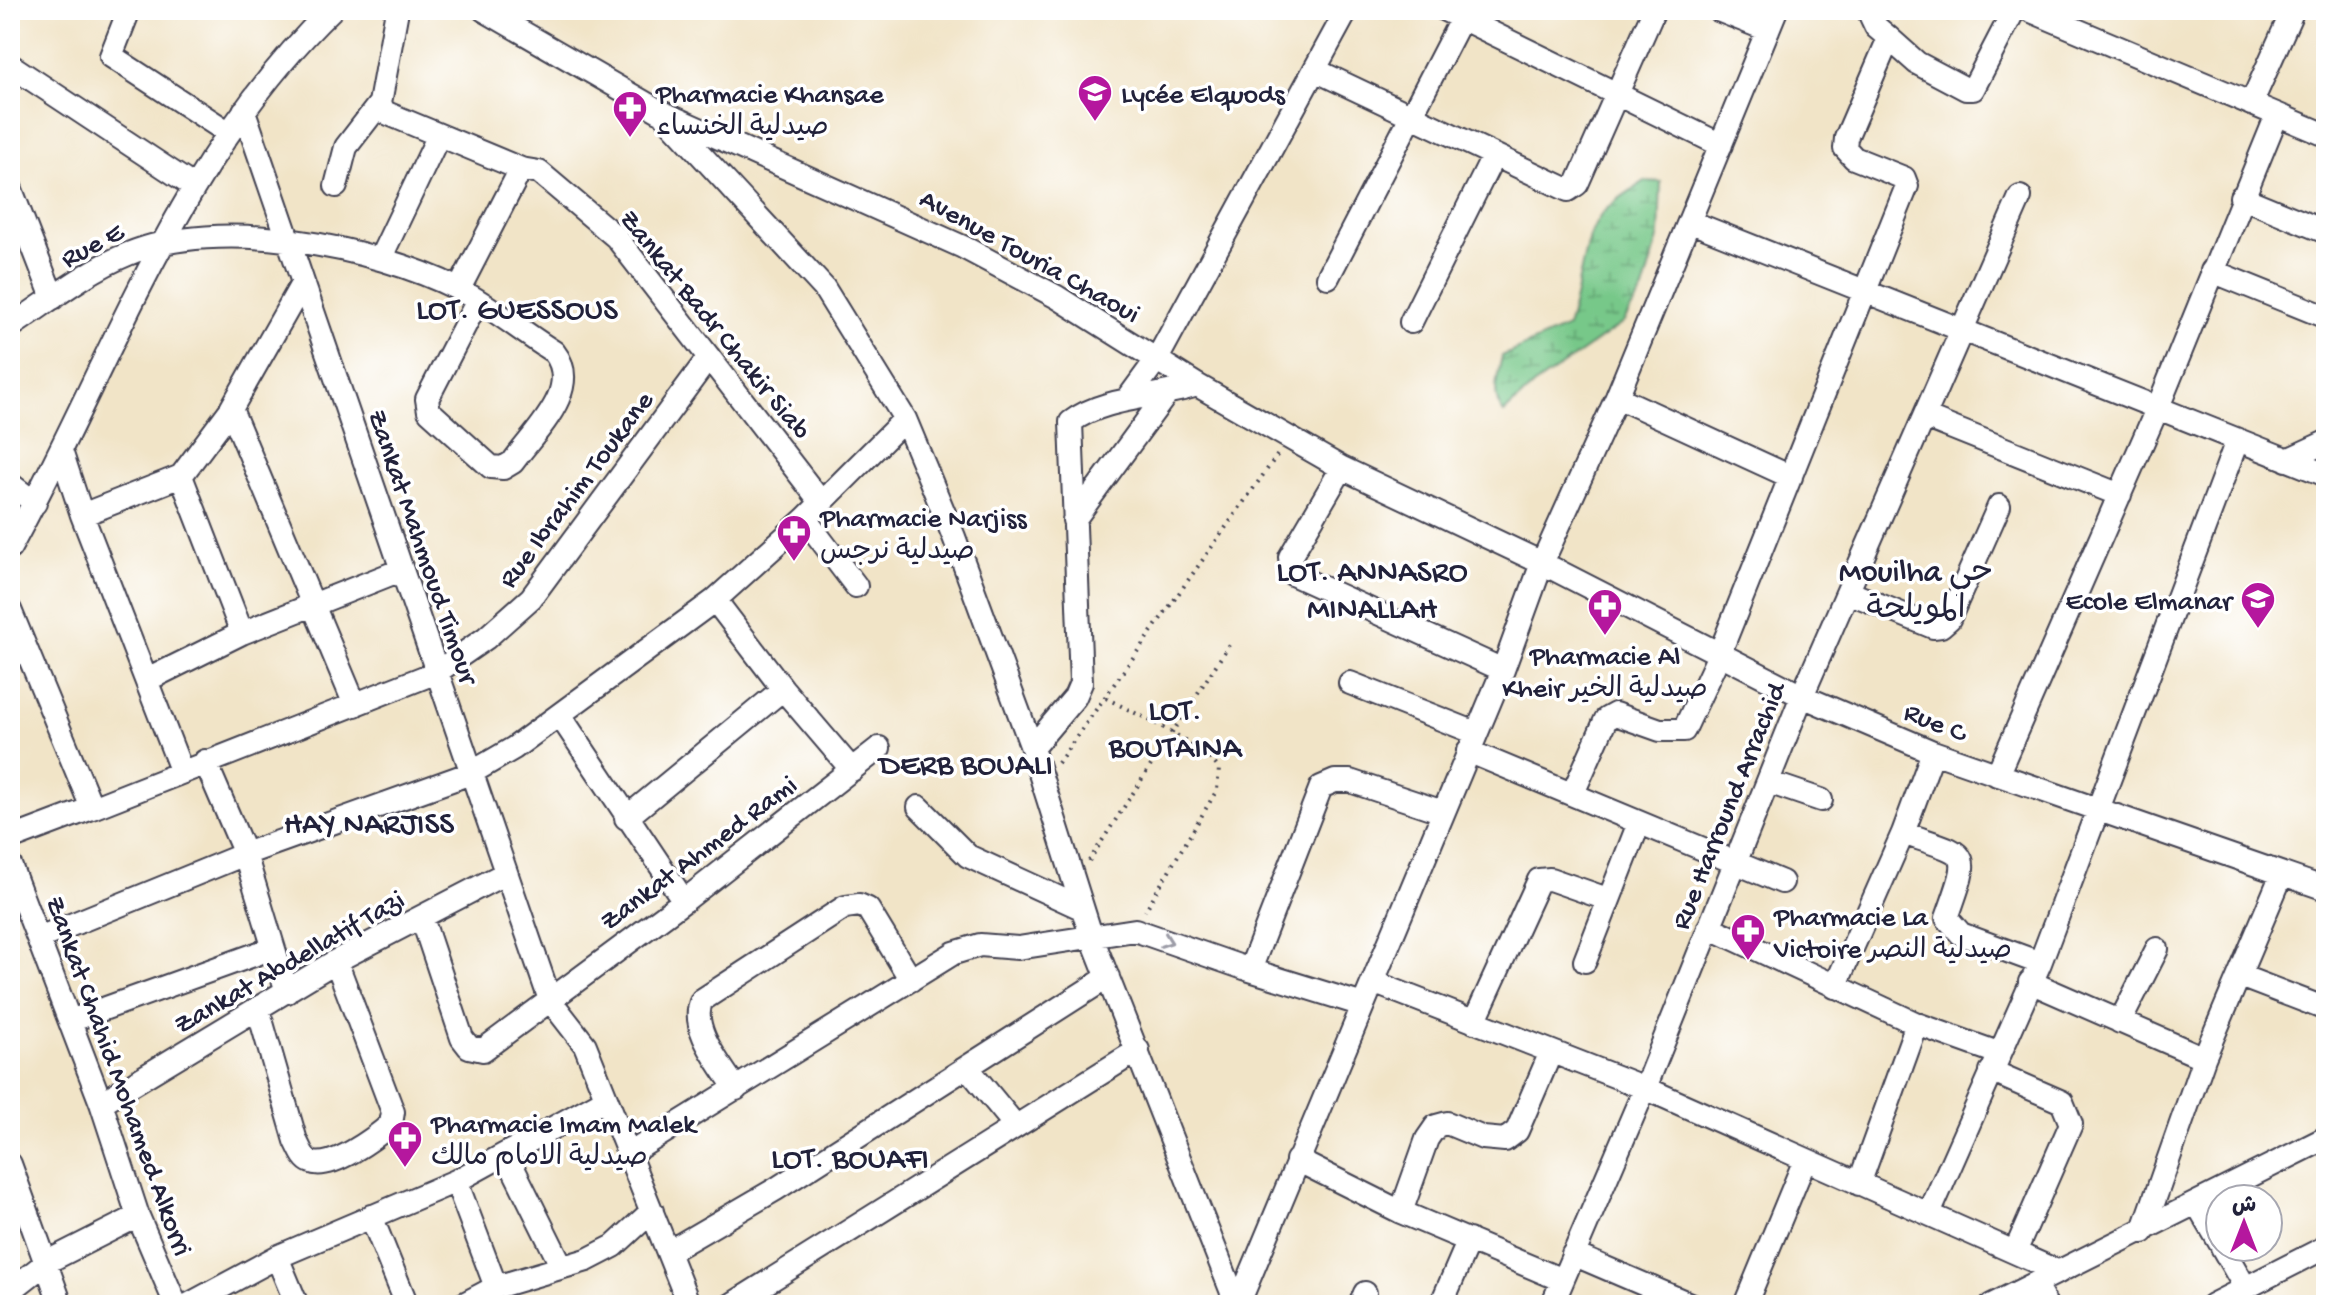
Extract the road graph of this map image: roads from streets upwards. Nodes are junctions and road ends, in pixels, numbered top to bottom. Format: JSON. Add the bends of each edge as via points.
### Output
{"nodes":[{"id":1,"x":129,"y":10,"type":"edge"},
{"id":2,"x":331,"y":10,"type":"edge"},
{"id":3,"x":397,"y":10,"type":"edge"},
{"id":4,"x":484,"y":10,"type":"edge"},
{"id":5,"x":1347,"y":10,"type":"edge"},
{"id":6,"x":1654,"y":10,"type":"edge"},
{"id":7,"x":1718,"y":10,"type":"edge"},
{"id":8,"x":1868,"y":10,"type":"edge"},
{"id":9,"x":2014,"y":10,"type":"edge"},
{"id":10,"x":2029,"y":10,"type":"edge"},
{"id":11,"x":2293,"y":10,"type":"edge"},
{"id":12,"x":1458,"y":13,"type":"edge"},
{"id":13,"x":2075,"y":18,"type":"edge"},
{"id":14,"x":1772,"y":20,"type":"edge"},
{"id":15,"x":1889,"y":38,"type":"junction"},
{"id":16,"x":10,"y":65,"type":"edge"},
{"id":17,"x":1315,"y":70,"type":"junction"},
{"id":18,"x":1617,"y":95,"type":"junction"},
{"id":19,"x":2251,"y":104,"type":"junction"},
{"id":20,"x":382,"y":108,"type":"junction"},
{"id":21,"x":244,"y":111,"type":"junction"},
{"id":22,"x":659,"y":111,"type":"junction"},
{"id":23,"x":2277,"y":115,"type":"junction"},
{"id":24,"x":1410,"y":118,"type":"junction"},
{"id":25,"x":229,"y":133,"type":"junction"},
{"id":26,"x":439,"y":135,"type":"junction"},
{"id":27,"x":2326,"y":135,"type":"edge"},
{"id":28,"x":1721,"y":145,"type":"junction"},
{"id":29,"x":1493,"y":157,"type":"junction"},
{"id":30,"x":521,"y":169,"type":"junction"},
{"id":31,"x":193,"y":186,"type":"junction"},
{"id":32,"x":336,"y":186,"type":"dead end"},
{"id":33,"x":11,"y":196,"type":"edge"},
{"id":34,"x":2020,"y":197,"type":"dead end"},
{"id":35,"x":2241,"y":197,"type":"junction"},
{"id":36,"x":1691,"y":222,"type":"junction"},
{"id":37,"x":2326,"y":232,"type":"edge"},
{"id":38,"x":163,"y":242,"type":"junction"},
{"id":39,"x":288,"y":242,"type":"junction"},
{"id":40,"x":381,"y":257,"type":"junction"},
{"id":41,"x":2212,"y":271,"type":"junction"},
{"id":42,"x":1328,"y":277,"type":"dead end"},
{"id":43,"x":302,"y":284,"type":"junction"},
{"id":44,"x":1866,"y":290,"type":"junction"},
{"id":45,"x":468,"y":296,"type":"junction"},
{"id":46,"x":53,"y":298,"type":"junction"},
{"id":47,"x":2326,"y":317,"type":"edge"},
{"id":48,"x":1411,"y":322,"type":"dead end"},
{"id":49,"x":10,"y":327,"type":"edge"},
{"id":50,"x":1964,"y":330,"type":"junction"},
{"id":51,"x":709,"y":357,"type":"junction"},
{"id":52,"x":1157,"y":359,"type":"junction"},
{"id":53,"x":1197,"y":385,"type":"junction"},
{"id":54,"x":1165,"y":396,"type":"junction"},
{"id":55,"x":1617,"y":397,"type":"junction"},
{"id":56,"x":1127,"y":400,"type":"junction"},
{"id":57,"x":2158,"y":407,"type":"junction"},
{"id":58,"x":231,"y":409,"type":"junction"},
{"id":59,"x":1925,"y":417,"type":"junction"},
{"id":60,"x":905,"y":419,"type":"junction"},
{"id":61,"x":2237,"y":441,"type":"junction"},
{"id":62,"x":2326,"y":442,"type":"edge"},
{"id":63,"x":62,"y":454,"type":"junction"},
{"id":64,"x":2287,"y":460,"type":"junction"},
{"id":65,"x":1342,"y":468,"type":"junction"},
{"id":66,"x":2326,"y":475,"type":"edge"},
{"id":67,"x":181,"y":476,"type":"junction"},
{"id":68,"x":1791,"y":477,"type":"junction"},
{"id":69,"x":10,"y":484,"type":"edge"},
{"id":70,"x":2120,"y":495,"type":"junction"},
{"id":71,"x":821,"y":502,"type":"junction"},
{"id":72,"x":35,"y":503,"type":"junction"},
{"id":73,"x":1999,"y":506,"type":"dead end"},
{"id":74,"x":82,"y":515,"type":"junction"},
{"id":75,"x":805,"y":519,"type":"junction"},
{"id":76,"x":1074,"y":520,"type":"junction"},
{"id":77,"x":10,"y":548,"type":"edge"},
{"id":78,"x":1542,"y":563,"type":"junction"},
{"id":79,"x":401,"y":570,"type":"junction"},
{"id":80,"x":856,"y":586,"type":"dead end"},
{"id":81,"x":1848,"y":592,"type":"junction"},
{"id":82,"x":715,"y":600,"type":"junction"},
{"id":83,"x":314,"y":608,"type":"junction"},
{"id":84,"x":10,"y":610,"type":"edge"},
{"id":85,"x":242,"y":633,"type":"junction"},
{"id":86,"x":1719,"y":655,"type":"junction"},
{"id":87,"x":1503,"y":670,"type":"junction"},
{"id":88,"x":437,"y":672,"type":"junction"},
{"id":89,"x":149,"y":679,"type":"junction"},
{"id":90,"x":1350,"y":683,"type":"dead end"},
{"id":91,"x":783,"y":689,"type":"junction"},
{"id":92,"x":1802,"y":696,"type":"junction"},
{"id":93,"x":355,"y":705,"type":"junction"},
{"id":94,"x":561,"y":717,"type":"junction"},
{"id":95,"x":1472,"y":742,"type":"junction"},
{"id":96,"x":879,"y":748,"type":"dead end"},
{"id":97,"x":1032,"y":748,"type":"junction"},
{"id":98,"x":1933,"y":752,"type":"junction"},
{"id":99,"x":205,"y":761,"type":"junction"},
{"id":100,"x":181,"y":770,"type":"junction"},
{"id":101,"x":852,"y":770,"type":"junction"},
{"id":102,"x":471,"y":773,"type":"junction"},
{"id":103,"x":1997,"y":775,"type":"junction"},
{"id":104,"x":1768,"y":782,"type":"junction"},
{"id":105,"x":1573,"y":793,"type":"junction"},
{"id":106,"x":1821,"y":800,"type":"dead end"},
{"id":107,"x":919,"y":807,"type":"dead end"},
{"id":108,"x":92,"y":808,"type":"junction"},
{"id":109,"x":2100,"y":809,"type":"junction"},
{"id":110,"x":1443,"y":812,"type":"junction"},
{"id":111,"x":626,"y":818,"type":"junction"},
{"id":112,"x":1639,"y":823,"type":"junction"},
{"id":113,"x":1903,"y":833,"type":"junction"},
{"id":114,"x":10,"y":839,"type":"edge"},
{"id":115,"x":245,"y":854,"type":"junction"},
{"id":116,"x":1735,"y":862,"type":"junction"},
{"id":117,"x":10,"y":865,"type":"edge"},
{"id":118,"x":506,"y":873,"type":"junction"},
{"id":119,"x":2282,"y":874,"type":"junction"},
{"id":120,"x":1782,"y":882,"type":"dead end"},
{"id":121,"x":2326,"y":889,"type":"edge"},
{"id":122,"x":1607,"y":899,"type":"junction"},
{"id":123,"x":684,"y":901,"type":"junction"},
{"id":124,"x":1081,"y":908,"type":"junction"},
{"id":125,"x":422,"y":918,"type":"junction"},
{"id":126,"x":1709,"y":927,"type":"junction"},
{"id":127,"x":1091,"y":935,"type":"junction"},
{"id":128,"x":39,"y":938,"type":"junction"},
{"id":129,"x":273,"y":948,"type":"junction"},
{"id":130,"x":2157,"y":949,"type":"dead end"},
{"id":131,"x":336,"y":961,"type":"junction"},
{"id":132,"x":1585,"y":961,"type":"dead end"},
{"id":133,"x":1250,"y":970,"type":"junction"},
{"id":134,"x":2035,"y":972,"type":"junction"},
{"id":135,"x":2240,"y":976,"type":"junction"},
{"id":136,"x":1108,"y":977,"type":"junction"},
{"id":137,"x":911,"y":980,"type":"junction"},
{"id":138,"x":1373,"y":982,"type":"junction"},
{"id":139,"x":1835,"y":987,"type":"junction"},
{"id":140,"x":287,"y":992,"type":"junction"},
{"id":141,"x":550,"y":1000,"type":"junction"},
{"id":142,"x":1363,"y":1005,"type":"junction"},
{"id":143,"x":258,"y":1009,"type":"junction"},
{"id":144,"x":2326,"y":1009,"type":"edge"},
{"id":145,"x":70,"y":1021,"type":"junction"},
{"id":146,"x":1474,"y":1022,"type":"junction"},
{"id":147,"x":2120,"y":1022,"type":"junction"},
{"id":148,"x":1917,"y":1024,"type":"junction"},
{"id":149,"x":1138,"y":1050,"type":"junction"},
{"id":150,"x":1551,"y":1052,"type":"junction"},
{"id":151,"x":2204,"y":1058,"type":"junction"},
{"id":152,"x":1995,"y":1062,"type":"junction"},
{"id":153,"x":967,"y":1067,"type":"junction"},
{"id":154,"x":1645,"y":1088,"type":"junction"},
{"id":155,"x":736,"y":1089,"type":"junction"},
{"id":156,"x":606,"y":1099,"type":"junction"},
{"id":157,"x":101,"y":1103,"type":"junction"},
{"id":158,"x":1014,"y":1124,"type":"junction"},
{"id":159,"x":2326,"y":1138,"type":"edge"},
{"id":160,"x":629,"y":1154,"type":"junction"},
{"id":161,"x":507,"y":1156,"type":"junction"},
{"id":162,"x":1297,"y":1160,"type":"junction"},
{"id":163,"x":1805,"y":1160,"type":"junction"},
{"id":164,"x":10,"y":1164,"type":"edge"},
{"id":165,"x":456,"y":1181,"type":"junction"},
{"id":166,"x":1859,"y":1184,"type":"junction"},
{"id":167,"x":2197,"y":1204,"type":"junction"},
{"id":168,"x":652,"y":1211,"type":"junction"},
{"id":169,"x":1401,"y":1212,"type":"junction"},
{"id":170,"x":1929,"y":1214,"type":"junction"},
{"id":171,"x":138,"y":1216,"type":"junction"},
{"id":172,"x":371,"y":1216,"type":"junction"},
{"id":173,"x":2204,"y":1216,"type":"edge"},
{"id":174,"x":2143,"y":1232,"type":"junction"},
{"id":175,"x":1469,"y":1240,"type":"junction"},
{"id":176,"x":2326,"y":1247,"type":"edge"},
{"id":177,"x":668,"y":1252,"type":"junction"},
{"id":178,"x":2015,"y":1252,"type":"junction"},
{"id":179,"x":1573,"y":1254,"type":"junction"},
{"id":180,"x":277,"y":1257,"type":"junction"},
{"id":181,"x":47,"y":1262,"type":"junction"},
{"id":182,"x":2231,"y":1263,"type":"edge"},
{"id":183,"x":562,"y":1267,"type":"junction"},
{"id":184,"x":2059,"y":1272,"type":"junction"},
{"id":185,"x":1562,"y":1280,"type":"junction"},
{"id":186,"x":2034,"y":1284,"type":"junction"},
{"id":187,"x":496,"y":1287,"type":"junction"},
{"id":188,"x":2245,"y":1287,"type":"junction"},
{"id":189,"x":10,"y":1291,"type":"edge"},
{"id":190,"x":61,"y":1305,"type":"edge"},
{"id":191,"x":176,"y":1305,"type":"edge"},
{"id":192,"x":188,"y":1305,"type":"edge"},
{"id":193,"x":297,"y":1305,"type":"edge"},
{"id":194,"x":407,"y":1305,"type":"edge"},
{"id":195,"x":462,"y":1305,"type":"edge"},
{"id":196,"x":689,"y":1305,"type":"edge"},
{"id":197,"x":731,"y":1305,"type":"edge"},
{"id":198,"x":1237,"y":1305,"type":"edge"},
{"id":199,"x":1441,"y":1305,"type":"edge"},
{"id":200,"x":1552,"y":1305,"type":"edge"},
{"id":201,"x":1692,"y":1305,"type":"edge"},
{"id":202,"x":1745,"y":1305,"type":"edge"},
{"id":203,"x":1992,"y":1305,"type":"edge"},
{"id":204,"x":2046,"y":1305,"type":"edge"},
{"id":205,"x":2212,"y":1305,"type":"edge"}],
"edges":[{"from":1,"to":25,"type":"street","via":[[111,56]]},
{"from":2,"to":21,"type":"street"},
{"from":3,"to":20,"type":"street"},
{"from":4,"to":22,"type":"street","name":"Avenue Touria Chaoui"},
{"from":5,"to":17,"type":"street"},
{"from":6,"to":18,"type":"street"},
{"from":7,"to":14,"type":"street"},
{"from":8,"to":15,"type":"street"},
{"from":9,"to":15,"type":"street","via":[[1973,89],[1917,63]]},
{"from":10,"to":13,"type":"street"},
{"from":11,"to":19,"type":"street"},
{"from":12,"to":18,"type":"street"},
{"from":12,"to":24,"type":"street"},
{"from":13,"to":19,"type":"street"},
{"from":14,"to":28,"type":"street"},
{"from":15,"to":44,"type":"street","via":[[1844,142],[1854,158],[1904,178],[1907,186]]},
{"from":16,"to":31,"type":"street"},
{"from":17,"to":24,"type":"street"},
{"from":17,"to":52,"type":"street"},
{"from":18,"to":28,"type":"street"},
{"from":18,"to":29,"type":"street","via":[[1573,188],[1562,189]]},
{"from":19,"to":23,"type":"street"},
{"from":20,"to":26,"type":"street","name":"Zankat Badr Chakir Siab"},
{"from":20,"to":32,"type":"street","via":[[346,147]]},
{"from":21,"to":25,"type":"street"},
{"from":21,"to":39,"type":"street","name":"Zankat Mahmoud Timour"},
{"from":22,"to":52,"type":"street","name":"Avenue Touria Chaoui","via":[[951,240]]},
{"from":22,"to":60,"type":"street","via":[[824,288]]},
{"from":23,"to":27,"type":"street"},
{"from":23,"to":35,"type":"street"},
{"from":24,"to":29,"type":"street"},
{"from":24,"to":42,"type":"street"},
{"from":25,"to":31,"type":"street"},
{"from":26,"to":30,"type":"street","name":"Zankat Badr Chakir Siab"},
{"from":26,"to":40,"type":"street"},
{"from":28,"to":36,"type":"street"},
{"from":29,"to":48,"type":"street"},
{"from":30,"to":45,"type":"street"},
{"from":30,"to":51,"type":"street","name":"Zankat Badr Chakir Siab","via":[[539,172],[616,237]]},
{"from":31,"to":38,"type":"street"},
{"from":33,"to":46,"type":"street"},
{"from":34,"to":50,"type":"street","name":"Rue Harround Arrachid"},
{"from":35,"to":37,"type":"street"},
{"from":35,"to":41,"type":"street"},
{"from":36,"to":44,"type":"street"},
{"from":36,"to":55,"type":"street"},
{"from":38,"to":39,"type":"street","name":"Rue E"},
{"from":38,"to":46,"type":"street","name":"Rue E","via":[[101,266]]},
{"from":38,"to":63,"type":"street"},
{"from":39,"to":40,"type":"street","name":"Rue E"},
{"from":39,"to":43,"type":"street","name":"Zankat Mahmoud Timour"},
{"from":40,"to":45,"type":"street","name":"Rue E"},
{"from":41,"to":47,"type":"street"},
{"from":41,"to":57,"type":"street"},
{"from":43,"to":58,"type":"street"},
{"from":43,"to":79,"type":"street","name":"Zankat Mahmoud Timour"},
{"from":44,"to":50,"type":"street"},
{"from":44,"to":68,"type":"street"},
{"from":45,"to":45,"type":"street","via":[[554,352],[566,374],[564,390],[513,462],[503,468],[491,467],[429,411],[427,399]]},
{"from":46,"to":49,"type":"street","name":"Rue E"},
{"from":50,"to":57,"type":"street"},
{"from":50,"to":59,"type":"street","name":"Rue Harround Arrachid"},
{"from":51,"to":71,"type":"street","name":"Zankat Badr Chakir Siab"},
{"from":51,"to":88,"type":"street","name":"Rue Ibrahim Toukane","via":[[531,598]]},
{"from":52,"to":53,"type":"street","name":"Avenue Touria Chaoui"},
{"from":52,"to":56,"type":"street"},
{"from":53,"to":54,"type":"street"},
{"from":53,"to":65,"type":"street","name":"Avenue Touria Chaoui"},
{"from":54,"to":56,"type":"street"},
{"from":54,"to":76,"type":"street"},
{"from":55,"to":68,"type":"street"},
{"from":55,"to":78,"type":"street"},
{"from":56,"to":76,"type":"street","via":[[1082,413],[1071,422]]},
{"from":57,"to":61,"type":"street"},
{"from":57,"to":70,"type":"street"},
{"from":58,"to":67,"type":"street"},
{"from":58,"to":83,"type":"street"},
{"from":59,"to":70,"type":"street"},
{"from":59,"to":81,"type":"street","name":"Rue Harround Arrachid"},
{"from":60,"to":71,"type":"street"},
{"from":60,"to":97,"type":"street"},
{"from":61,"to":64,"type":"street"},
{"from":61,"to":109,"type":"street"},
{"from":62,"to":64,"type":"street"},
{"from":63,"to":72,"type":"street"},
{"from":63,"to":74,"type":"street"},
{"from":64,"to":66,"type":"street"},
{"from":65,"to":78,"type":"street","name":"Avenue Touria Chaoui"},
{"from":65,"to":87,"type":"street","via":[[1290,557],[1292,574]]},
{"from":67,"to":74,"type":"street"},
{"from":67,"to":85,"type":"street"},
{"from":68,"to":86,"type":"street"},
{"from":69,"to":72,"type":"street"},
{"from":70,"to":103,"type":"street"},
{"from":71,"to":75,"type":"street"},
{"from":72,"to":77,"type":"street"},
{"from":73,"to":81,"type":"street","via":[[1949,619],[1941,626]]},
{"from":74,"to":89,"type":"street"},
{"from":75,"to":80,"type":"street"},
{"from":75,"to":82,"type":"street"},
{"from":76,"to":97,"type":"street","via":[[1081,683]]},
{"from":78,"to":86,"type":"street","name":"Rue C"},
{"from":78,"to":87,"type":"street"},
{"from":79,"to":83,"type":"street"},
{"from":79,"to":88,"type":"street","name":"Zankat Mahmoud Timour"},
{"from":81,"to":92,"type":"street","name":"Rue Harround Arrachid"},
{"from":82,"to":91,"type":"street"},
{"from":82,"to":94,"type":"street"},
{"from":83,"to":85,"type":"street"},
{"from":83,"to":93,"type":"street"},
{"from":84,"to":108,"type":"street"},
{"from":85,"to":89,"type":"street"},
{"from":86,"to":92,"type":"street","name":"Rue C"},
{"from":86,"to":105,"type":"street","via":[[1684,730],[1660,730],[1615,714],[1606,719]]},
{"from":87,"to":95,"type":"street"},
{"from":88,"to":93,"type":"street","name":"Rue Ibrahim Toukane"},
{"from":88,"to":102,"type":"street","name":"Zankat Mahmoud Timour"},
{"from":89,"to":100,"type":"street"},
{"from":90,"to":95,"type":"street"},
{"from":91,"to":101,"type":"street"},
{"from":91,"to":111,"type":"street"},
{"from":92,"to":98,"type":"street","name":"Rue C"},
{"from":92,"to":104,"type":"street","name":"Rue Harround Arrachid"},
{"from":93,"to":99,"type":"street","name":"Rue Ibrahim Toukane"},
{"from":94,"to":102,"type":"street"},
{"from":94,"to":111,"type":"street"},
{"from":95,"to":105,"type":"street"},
{"from":95,"to":110,"type":"street"},
{"from":96,"to":101,"type":"street","name":"Zankat Ahmed Rami"},
{"from":97,"to":124,"type":"street"},
{"from":98,"to":103,"type":"street","name":"Rue C"},
{"from":98,"to":113,"type":"street"},
{"from":99,"to":100,"type":"street","name":"Rue Ibrahim Toukane"},
{"from":99,"to":115,"type":"street"},
{"from":100,"to":108,"type":"street","name":"Rue Ibrahim Toukane"},
{"from":101,"to":123,"type":"street","name":"Zankat Ahmed Rami"},
{"from":102,"to":115,"type":"street"},
{"from":102,"to":118,"type":"street","name":"Zankat Mahmoud Timour"},
{"from":103,"to":109,"type":"street","name":"Rue C"},
{"from":104,"to":106,"type":"street"},
{"from":104,"to":116,"type":"street","name":"Rue Harround Arrachid"},
{"from":105,"to":112,"type":"street"},
{"from":107,"to":124,"type":"street","via":[[981,865]]},
{"from":108,"to":114,"type":"street","name":"Rue Ibrahim Toukane"},
{"from":109,"to":119,"type":"street","name":"Rue C"},
{"from":109,"to":134,"type":"street"},
{"from":110,"to":133,"type":"street","via":[[1350,781],[1321,787]]},
{"from":110,"to":138,"type":"street"},
{"from":111,"to":123,"type":"street"},
{"from":112,"to":116,"type":"street"},
{"from":112,"to":122,"type":"street"},
{"from":113,"to":134,"type":"street","via":[[1963,859],[1947,918],[1952,927]]},
{"from":113,"to":139,"type":"street"},
{"from":115,"to":128,"type":"street"},
{"from":115,"to":129,"type":"street"},
{"from":116,"to":120,"type":"street"},
{"from":116,"to":126,"type":"street","name":"Rue Harround Arrachid"},
{"from":117,"to":128,"type":"street","name":"Zankat Chahid Mohamed Alkorri"},
{"from":118,"to":125,"type":"street","name":"Zankat Abdellatif Tazi"},
{"from":118,"to":141,"type":"street","name":"Zankat Mahmoud Timour"},
{"from":119,"to":121,"type":"street","name":"Rue C"},
{"from":119,"to":135,"type":"street"},
{"from":122,"to":132,"type":"street"},
{"from":122,"to":146,"type":"street","via":[[1539,880]]},
{"from":123,"to":141,"type":"street","name":"Zankat Ahmed Rami"},
{"from":124,"to":127,"type":"street"},
{"from":125,"to":131,"type":"street","name":"Zankat Abdellatif Tazi"},
{"from":125,"to":141,"type":"street","name":"Zankat Ahmed Rami","via":[[469,1047],[483,1050]]},
{"from":126,"to":139,"type":"street"},
{"from":126,"to":154,"type":"street","name":"Rue Harround Arrachid"},
{"from":127,"to":133,"type":"street","one_way":true,"via":[[1135,930]]},
{"from":127,"to":136,"type":"street"},
{"from":127,"to":137,"type":"street","via":[[1018,948],[980,945],[954,953]]},
{"from":128,"to":145,"type":"street","name":"Zankat Chahid Mohamed Alkorri"},
{"from":129,"to":140,"type":"street"},
{"from":129,"to":145,"type":"street"},
{"from":130,"to":147,"type":"street"},
{"from":131,"to":140,"type":"street","name":"Zankat Abdellatif Tazi"},
{"from":131,"to":143,"type":"street","via":[[393,1112],[391,1124],[362,1146],[327,1163],[306,1159],[296,1141]]},
{"from":133,"to":142,"type":"street"},
{"from":134,"to":147,"type":"street"},
{"from":134,"to":152,"type":"street"},
{"from":135,"to":144,"type":"street"},
{"from":135,"to":151,"type":"street"},
{"from":136,"to":149,"type":"street"},
{"from":136,"to":153,"type":"street"},
{"from":137,"to":155,"type":"street"},
{"from":137,"to":155,"type":"street","via":[[868,909],[845,907],[702,1000],[699,1025]]},
{"from":138,"to":142,"type":"street"},
{"from":138,"to":146,"type":"street"},
{"from":139,"to":148,"type":"street"},
{"from":140,"to":143,"type":"street","name":"Zankat Abdellatif Tazi"},
{"from":141,"to":156,"type":"street","name":"Zankat Mahmoud Timour","via":[[585,1045]]},
{"from":142,"to":162,"type":"street"},
{"from":143,"to":157,"type":"street","name":"Zankat Abdellatif Tazi"},
{"from":145,"to":157,"type":"street","name":"Zankat Chahid Mohamed Alkorri"},
{"from":146,"to":150,"type":"street"},
{"from":147,"to":151,"type":"street"},
{"from":148,"to":152,"type":"street"},
{"from":148,"to":166,"type":"street"},
{"from":149,"to":158,"type":"street"},
{"from":149,"to":198,"type":"street"},
{"from":150,"to":154,"type":"street"},
{"from":150,"to":169,"type":"street","via":[[1517,1131],[1505,1140],[1483,1138],[1447,1123],[1436,1126]]},
{"from":151,"to":174,"type":"street"},
{"from":152,"to":170,"type":"street"},
{"from":152,"to":178,"type":"street","via":[[2062,1102],[2071,1124]]},
{"from":153,"to":158,"type":"street"},
{"from":153,"to":177,"type":"street"},
{"from":154,"to":163,"type":"street"},
{"from":154,"to":179,"type":"street","name":"Rue Harround Arrachid"},
{"from":155,"to":160,"type":"street"},
{"from":156,"to":160,"type":"street","name":"Zankat Mahmoud Timour"},
{"from":156,"to":161,"type":"street"},
{"from":157,"to":171,"type":"street","name":"Zankat Chahid Mohamed Alkorri"},
{"from":158,"to":197,"type":"street"},
{"from":159,"to":167,"type":"street"},
{"from":160,"to":168,"type":"street","name":"Zankat Mahmoud Timour"},
{"from":161,"to":165,"type":"street"},
{"from":161,"to":183,"type":"street"},
{"from":162,"to":169,"type":"street"},
{"from":162,"to":198,"type":"street"},
{"from":163,"to":166,"type":"street"},
{"from":163,"to":202,"type":"street"},
{"from":164,"to":181,"type":"street"},
{"from":165,"to":172,"type":"street"},
{"from":165,"to":187,"type":"street"},
{"from":166,"to":170,"type":"street"},
{"from":167,"to":173,"type":"street"},
{"from":167,"to":174,"type":"street"},
{"from":168,"to":177,"type":"street","name":"Zankat Mahmoud Timour"},
{"from":168,"to":183,"type":"street","via":[[614,1246]]},
{"from":169,"to":175,"type":"street"},
{"from":170,"to":178,"type":"street"},
{"from":171,"to":181,"type":"street"},
{"from":171,"to":191,"type":"street","name":"Zankat Chahid Mohamed Alkorri"},
{"from":172,"to":180,"type":"street"},
{"from":172,"to":194,"type":"street"},
{"from":174,"to":184,"type":"street"},
{"from":175,"to":185,"type":"street"},
{"from":175,"to":199,"type":"street"},
{"from":176,"to":188,"type":"street"},
{"from":177,"to":196,"type":"street","name":"Zankat Mahmoud Timour"},
{"from":178,"to":184,"type":"street"},
{"from":179,"to":185,"type":"street","name":"Rue Harround Arrachid"},
{"from":179,"to":201,"type":"street"},
{"from":180,"to":192,"type":"street"},
{"from":180,"to":193,"type":"street"},
{"from":181,"to":189,"type":"street"},
{"from":181,"to":190,"type":"street"},
{"from":182,"to":188,"type":"street"},
{"from":183,"to":187,"type":"street"},
{"from":184,"to":186,"type":"street"},
{"from":185,"to":200,"type":"street","name":"Rue Harround Arrachid"},
{"from":186,"to":203,"type":"street"},
{"from":186,"to":204,"type":"street"},
{"from":187,"to":195,"type":"street"},
{"from":188,"to":205,"type":"street"}]}
